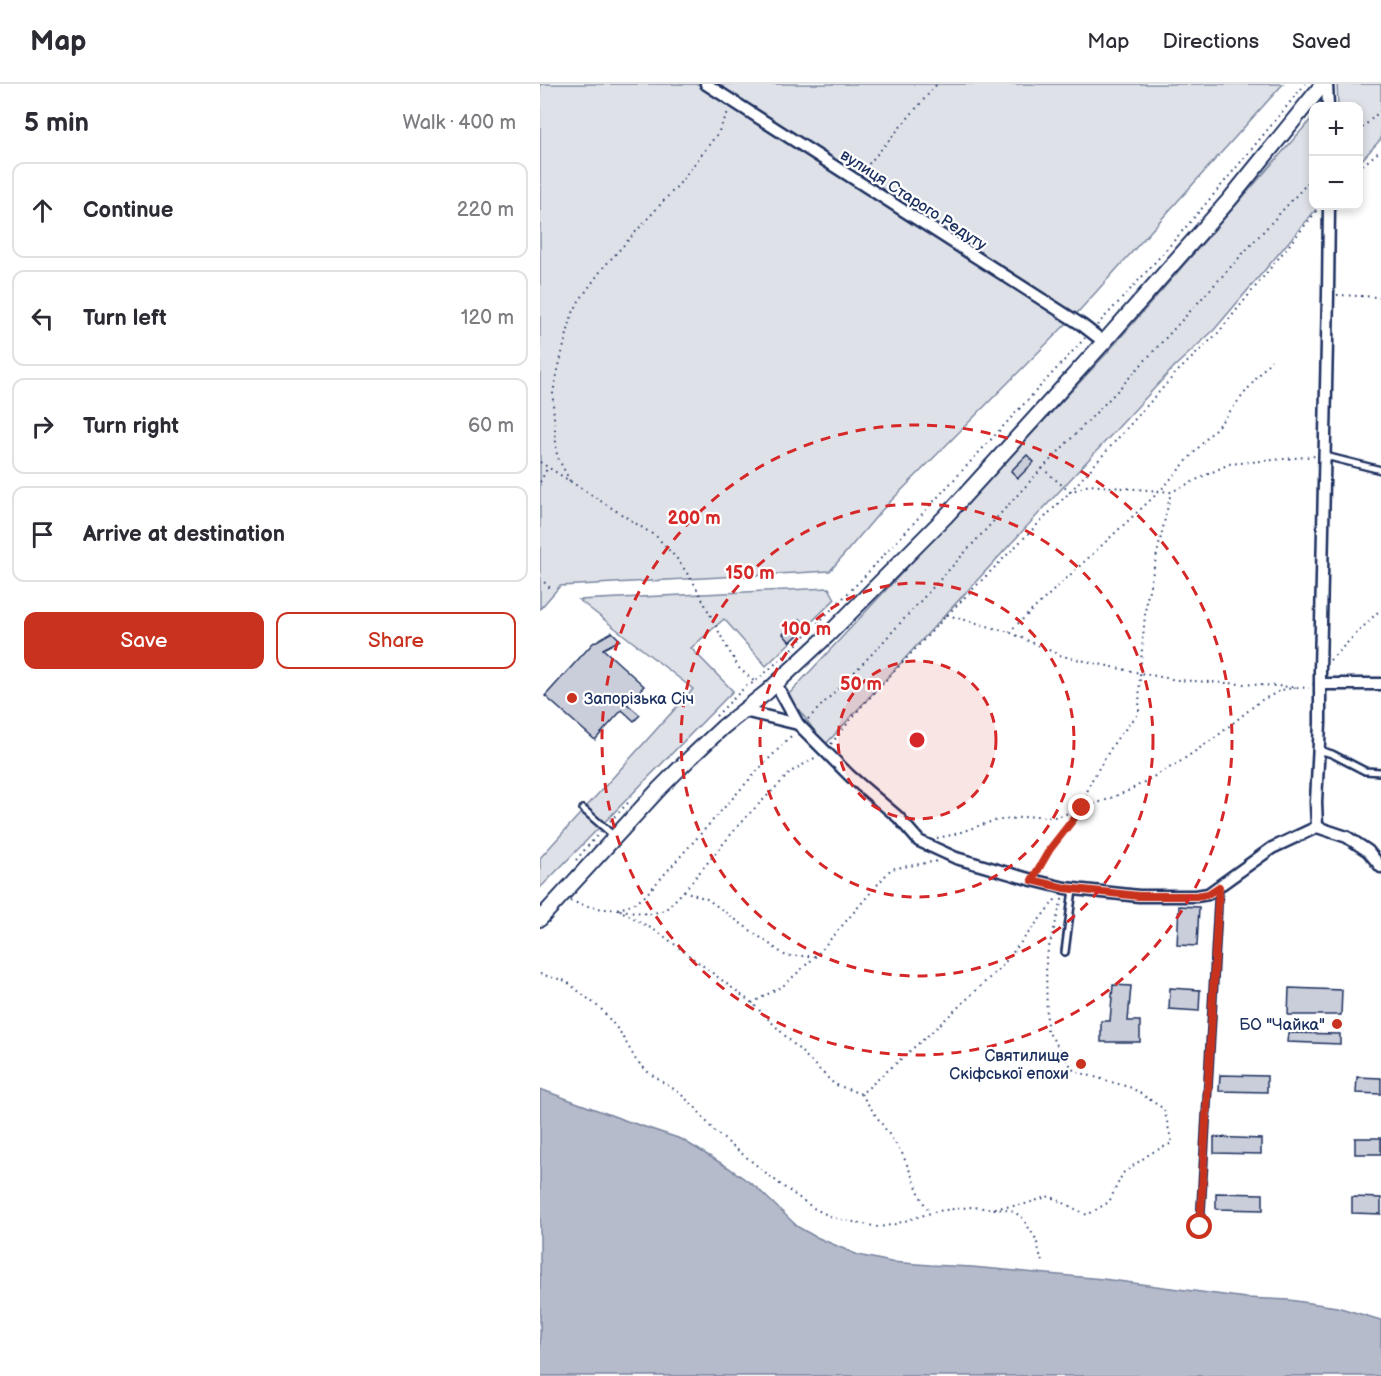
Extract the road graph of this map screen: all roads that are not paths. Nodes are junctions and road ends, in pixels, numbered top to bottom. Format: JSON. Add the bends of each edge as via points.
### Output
{"nodes":[{"id":1,"x":705,"y":84,"type":"edge"},
{"id":2,"x":1325,"y":84,"type":"edge"},
{"id":3,"x":1327,"y":102,"type":"edge"},
{"id":4,"x":1329,"y":210,"type":"edge"},
{"id":5,"x":1104,"y":342,"type":"junction"},
{"id":6,"x":1325,"y":456,"type":"junction"},
{"id":7,"x":1381,"y":470,"type":"edge"},
{"id":8,"x":1381,"y":684,"type":"edge"},
{"id":9,"x":1320,"y":687,"type":"junction"},
{"id":10,"x":771,"y":688,"type":"junction"},
{"id":11,"x":744,"y":711,"type":"junction"},
{"id":12,"x":799,"y":726,"type":"junction"},
{"id":13,"x":1319,"y":750,"type":"junction"},
{"id":14,"x":1381,"y":772,"type":"edge"},
{"id":15,"x":583,"y":809,"type":"dead end"},
{"id":16,"x":1317,"y":827,"type":"junction"},
{"id":17,"x":615,"y":837,"type":"junction"},
{"id":18,"x":1381,"y":867,"type":"edge"},
{"id":19,"x":1219,"y":887,"type":"junction"},
{"id":20,"x":1069,"y":888,"type":"junction"},
{"id":21,"x":540,"y":919,"type":"edge"},
{"id":22,"x":1065,"y":952,"type":"dead end"},
{"id":23,"x":1200,"y":1227,"type":"dead end"}],
"edges":[{"from":1,"to":5,"type":"street","name":"вулиця Старого Редуту"},
{"from":2,"to":3,"type":"street"},
{"from":2,"to":5,"type":"main road"},
{"from":4,"to":6,"type":"street"},
{"from":5,"to":10,"type":"main road","via":[[946,516]]},
{"from":6,"to":7,"type":"lane"},
{"from":6,"to":9,"type":"street"},
{"from":8,"to":9,"type":"street"},
{"from":9,"to":13,"type":"street"},
{"from":10,"to":11,"type":"main road"},
{"from":10,"to":12,"type":"street"},
{"from":11,"to":12,"type":"street"},
{"from":11,"to":17,"type":"main road","via":[[691,757]]},
{"from":12,"to":20,"type":"street","via":[[919,841],[956,858]]},
{"from":13,"to":14,"type":"lane","via":[[1365,771]]},
{"from":13,"to":16,"type":"street"},
{"from":15,"to":17,"type":"lane"},
{"from":16,"to":18,"type":"street","via":[[1347,837],[1368,851]]},
{"from":16,"to":19,"type":"street","via":[[1272,848]]},
{"from":17,"to":21,"type":"main road"},
{"from":19,"to":20,"type":"street","via":[[1196,896],[1139,896]]},
{"from":19,"to":23,"type":"lane"},
{"from":20,"to":22,"type":"lane"}]}
